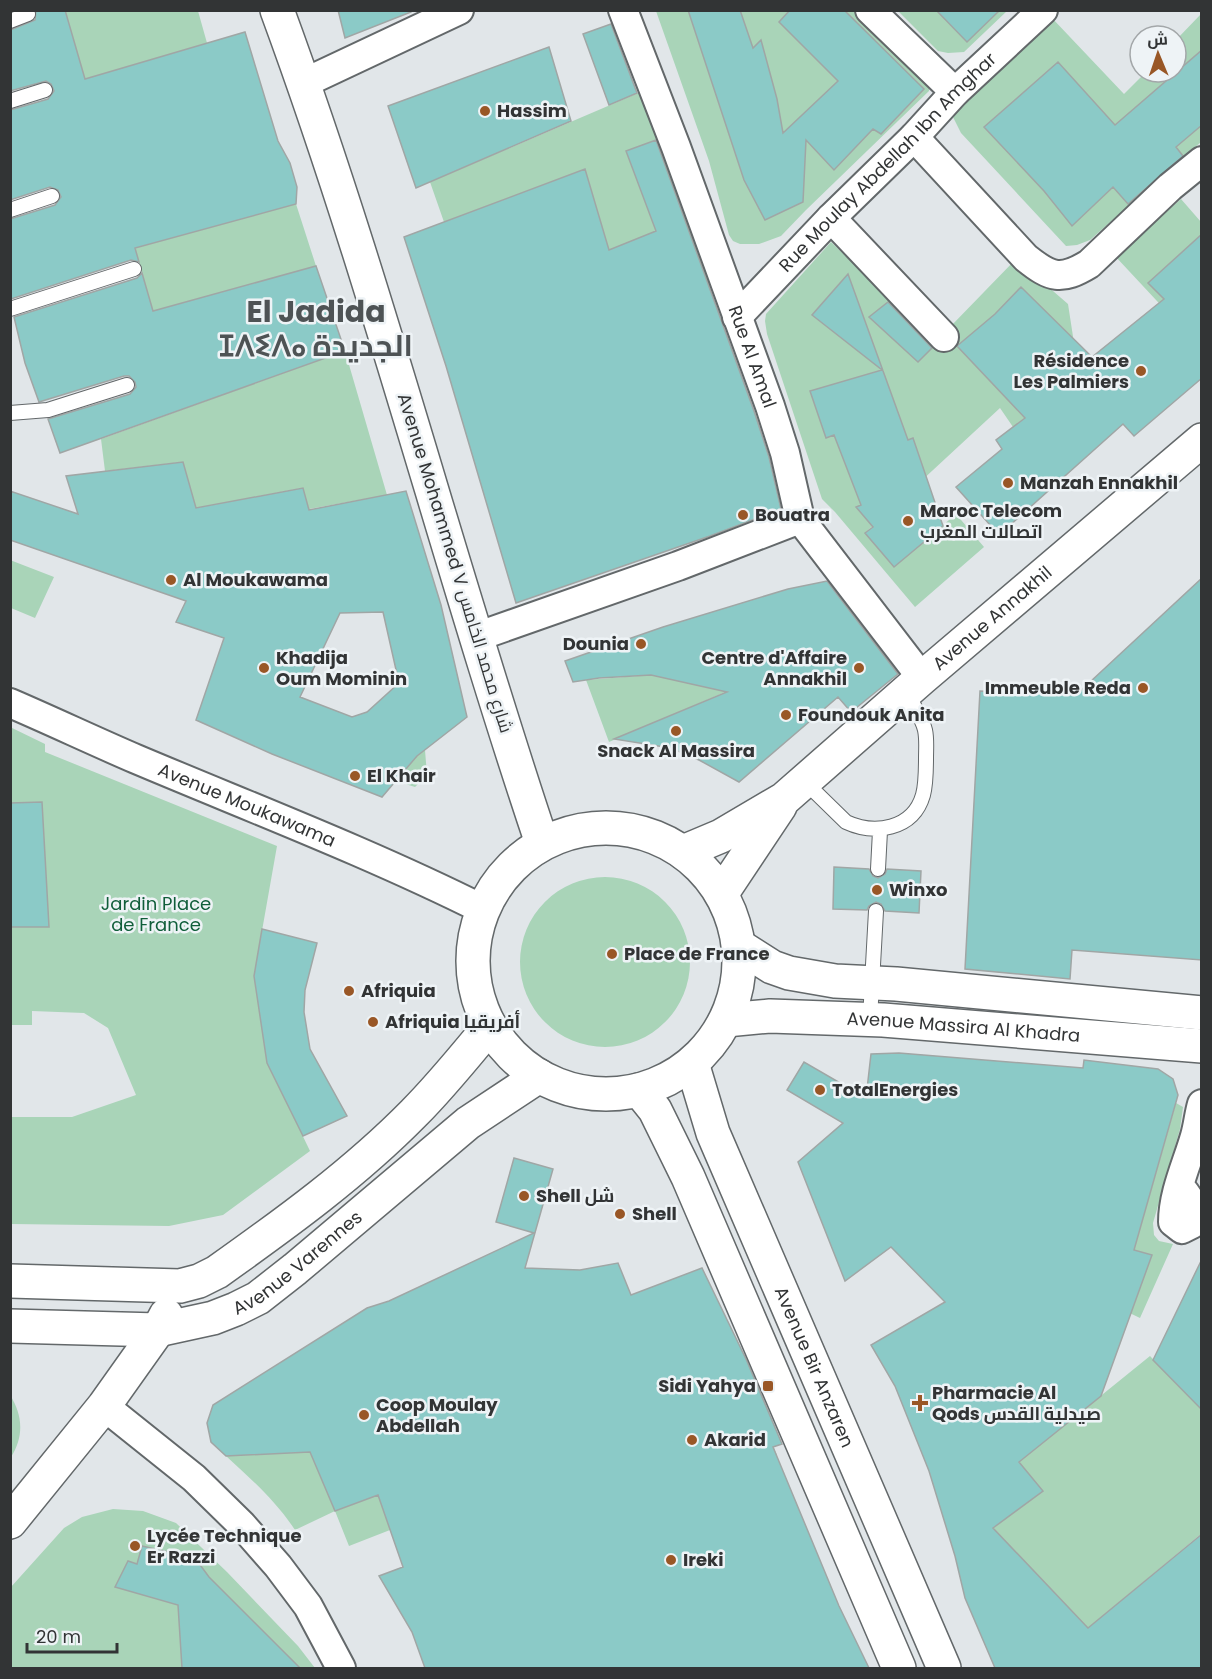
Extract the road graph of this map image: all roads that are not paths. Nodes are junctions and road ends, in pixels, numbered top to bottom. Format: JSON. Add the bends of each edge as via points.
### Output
{"nodes":[{"id":1,"x":277,"y":10,"type":"edge"},
{"id":2,"x":459,"y":10,"type":"edge"},
{"id":3,"x":623,"y":10,"type":"edge"},
{"id":4,"x":870,"y":10,"type":"edge"},
{"id":5,"x":1042,"y":10,"type":"edge"},
{"id":6,"x":28,"y":14,"type":"dead end"},
{"id":7,"x":10,"y":21,"type":"edge"},
{"id":8,"x":303,"y":83,"type":"junction"},
{"id":9,"x":45,"y":90,"type":"dead end"},
{"id":10,"x":955,"y":92,"type":"junction"},
{"id":11,"x":10,"y":101,"type":"edge"},
{"id":12,"x":914,"y":137,"type":"junction"},
{"id":13,"x":1202,"y":161,"type":"edge"},
{"id":14,"x":52,"y":196,"type":"dead end"},
{"id":15,"x":10,"y":210,"type":"edge"},
{"id":16,"x":831,"y":218,"type":"junction"},
{"id":17,"x":134,"y":269,"type":"dead end"},
{"id":18,"x":10,"y":309,"type":"edge"},
{"id":19,"x":737,"y":317,"type":"junction"},
{"id":20,"x":944,"y":337,"type":"dead end"},
{"id":21,"x":127,"y":385,"type":"dead end"},
{"id":22,"x":10,"y":414,"type":"edge"},
{"id":23,"x":1202,"y":440,"type":"edge"},
{"id":24,"x":800,"y":519,"type":"junction"},
{"id":25,"x":476,"y":637,"type":"junction"},
{"id":26,"x":914,"y":685,"type":"junction"},
{"id":27,"x":10,"y":703,"type":"edge"},
{"id":28,"x":794,"y":790,"type":"junction"},
{"id":29,"x":880,"y":831,"type":"junction"},
{"id":30,"x":542,"y":843,"type":"junction"},
{"id":31,"x":683,"y":852,"type":"junction"},
{"id":32,"x":878,"y":869,"type":"dead end"},
{"id":33,"x":722,"y":893,"type":"junction"},
{"id":34,"x":484,"y":910,"type":"junction"},
{"id":35,"x":876,"y":911,"type":"dead end"},
{"id":36,"x":739,"y":946,"type":"junction"},
{"id":37,"x":872,"y":983,"type":"junction"},
{"id":38,"x":1202,"y":1013,"type":"edge"},
{"id":39,"x":726,"y":1020,"type":"junction"},
{"id":40,"x":870,"y":1021,"type":"junction"},
{"id":41,"x":489,"y":1026,"type":"junction"},
{"id":42,"x":1202,"y":1046,"type":"edge"},
{"id":43,"x":692,"y":1063,"type":"junction"},
{"id":44,"x":538,"y":1076,"type":"junction"},
{"id":45,"x":639,"y":1090,"type":"junction"},
{"id":46,"x":1202,"y":1104,"type":"edge"},
{"id":47,"x":1179,"y":1186,"type":"dead end"},
{"id":48,"x":10,"y":1281,"type":"edge"},
{"id":49,"x":180,"y":1286,"type":"junction"},
{"id":50,"x":10,"y":1326,"type":"edge"},
{"id":51,"x":158,"y":1330,"type":"junction"},
{"id":52,"x":104,"y":1406,"type":"junction"},
{"id":53,"x":10,"y":1522,"type":"edge"},
{"id":54,"x":891,"y":1660,"type":"edge"},
{"id":55,"x":341,"y":1668,"type":"edge"},
{"id":56,"x":944,"y":1668,"type":"edge"}],
"edges":[{"from":1,"to":8,"type":"main road","name":"Avenue Mohammed V شارع محمد الخامس"},
{"from":2,"to":8,"type":"street"},
{"from":3,"to":19,"type":"street","name":"Rue Al Amal"},
{"from":4,"to":10,"type":"street"},
{"from":5,"to":10,"type":"street","name":"Rue Moulay Abdellah Ibn Amghar"},
{"from":6,"to":7,"type":"lane"},
{"from":8,"to":25,"type":"main road","name":"Avenue Mohammed V شارع محمد الخامس","via":[[420,444]]},
{"from":9,"to":11,"type":"lane"},
{"from":10,"to":12,"type":"street","name":"Rue Moulay Abdellah Ibn Amghar"},
{"from":12,"to":13,"type":"street","via":[[1026,258],[1053,276],[1064,276],[1089,264]]},
{"from":12,"to":16,"type":"street","name":"Rue Moulay Abdellah Ibn Amghar"},
{"from":14,"to":15,"type":"lane"},
{"from":16,"to":19,"type":"street","name":"Rue Moulay Abdellah Ibn Amghar"},
{"from":16,"to":20,"type":"street"},
{"from":17,"to":18,"type":"lane"},
{"from":19,"to":24,"type":"street","name":"Rue Al Amal","via":[[785,453]]},
{"from":21,"to":22,"type":"lane","via":[[48,410]]},
{"from":23,"to":26,"type":"main road","name":"Avenue Annakhil"},
{"from":24,"to":25,"type":"street"},
{"from":24,"to":26,"type":"street","name":"Rue Al Amal"},
{"from":25,"to":30,"type":"main road","name":"Avenue Mohammed V شارع محمد الخامس"},
{"from":26,"to":28,"type":"main road","name":"Avenue Annakhil"},
{"from":26,"to":29,"type":"lane","via":[[924,729],[923,796],[904,821]]},
{"from":27,"to":34,"type":"street","name":"Avenue Moukawama","via":[[341,843]]},
{"from":28,"to":29,"type":"lane","via":[[846,822]]},
{"from":28,"to":31,"type":"main road","name":"Avenue Annakhil","via":[[721,836]]},
{"from":28,"to":33,"type":"main road","name":"Avenue Annakhil"},
{"from":29,"to":32,"type":"lane"},
{"from":30,"to":31,"type":"main road","via":[[577,831],[614,827],[651,835]]},
{"from":30,"to":34,"type":"main road","via":[[503,875]]},
{"from":31,"to":33,"type":"main road"},
{"from":33,"to":36,"type":"main road"},
{"from":34,"to":41,"type":"main road","via":[[472,954],[476,992]]},
{"from":35,"to":37,"type":"lane"},
{"from":36,"to":37,"type":"main road","name":"Avenue Massira Al Khadra","via":[[789,973]]},
{"from":36,"to":39,"type":"main road","via":[[738,984]]},
{"from":37,"to":38,"type":"main road","name":"Avenue Massira Al Khadra"},
{"from":37,"to":40,"type":"lane"},
{"from":39,"to":40,"type":"main road","name":"Avenue Massira Al Khadra","via":[[770,1016]]},
{"from":39,"to":43,"type":"main road","via":[[711,1044]]},
{"from":40,"to":42,"type":"main road","name":"Avenue Massira Al Khadra"},
{"from":41,"to":44,"type":"main road","via":[[511,1054]]},
{"from":41,"to":49,"type":"main road","name":"Avenue Varennes","via":[[452,1074],[329,1190],[218,1272]]},
{"from":43,"to":45,"type":"main road"},
{"from":43,"to":56,"type":"main road","name":"Avenue Bir Anzaren","via":[[713,1133]]},
{"from":44,"to":45,"type":"main road","via":[[588,1093]]},
{"from":44,"to":51,"type":"main road","name":"Avenue Varennes","via":[[468,1123],[258,1298],[213,1318]]},
{"from":45,"to":54,"type":"main road","via":[[655,1110],[688,1177]]},
{"from":46,"to":47,"type":"street"},
{"from":48,"to":49,"type":"main road","name":"Avenue Varennes"},
{"from":49,"to":51,"type":"main road"},
{"from":50,"to":51,"type":"main road","name":"Avenue Varennes"},
{"from":51,"to":52,"type":"main road"},
{"from":52,"to":53,"type":"main road"},
{"from":52,"to":55,"type":"street","via":[[194,1478],[242,1525],[308,1606]]}]}
